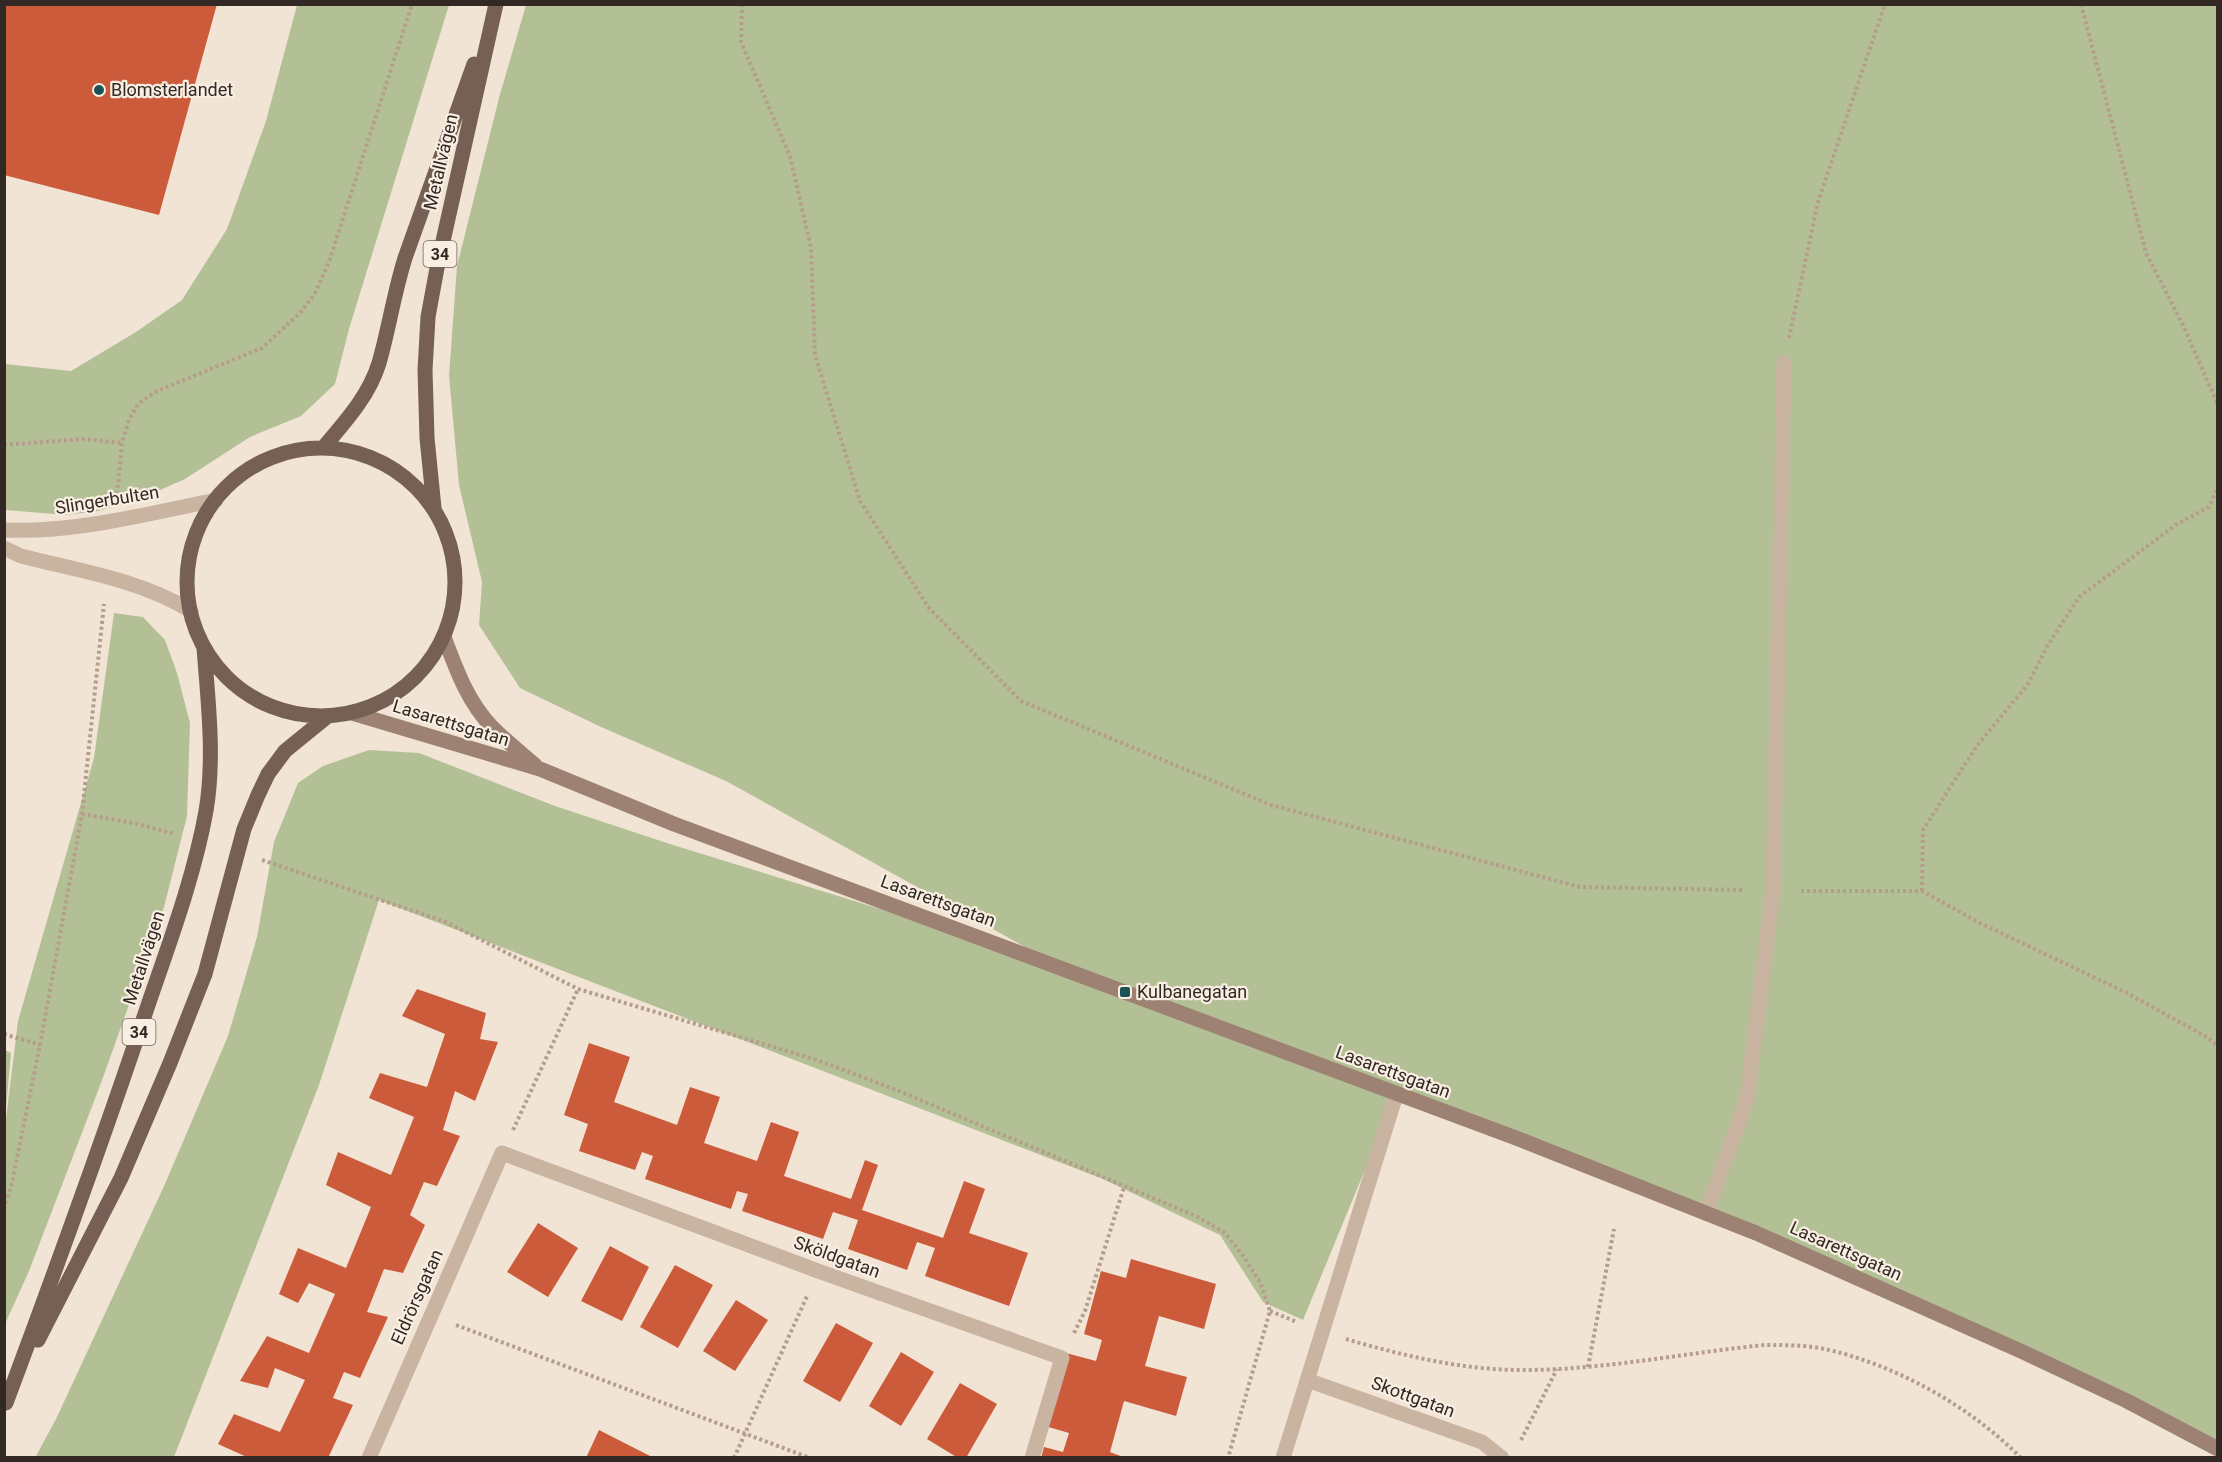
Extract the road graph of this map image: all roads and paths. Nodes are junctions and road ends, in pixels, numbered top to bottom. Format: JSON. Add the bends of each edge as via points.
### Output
{"nodes":[{"id":1,"x":412,"y":4,"type":"edge"},
{"id":2,"x":496,"y":4,"type":"edge"},
{"id":3,"x":742,"y":4,"type":"edge"},
{"id":4,"x":1886,"y":4,"type":"edge"},
{"id":5,"x":2081,"y":4,"type":"edge"},
{"id":6,"x":1784,"y":363,"type":"joint"},
{"id":7,"x":2217,"y":405,"type":"edge"},
{"id":8,"x":122,"y":443,"type":"junction"},
{"id":9,"x":4,"y":445,"type":"edge"},
{"id":10,"x":323,"y":448,"type":"junction"},
{"id":11,"x":2217,"y":487,"type":"edge"},
{"id":12,"x":216,"y":500,"type":"junction"},
{"id":13,"x":116,"y":504,"type":"dead end"},
{"id":14,"x":434,"y":508,"type":"junction"},
{"id":15,"x":4,"y":530,"type":"edge"},
{"id":16,"x":4,"y":548,"type":"edge"},
{"id":17,"x":104,"y":604,"type":"dead end"},
{"id":18,"x":190,"y":611,"type":"junction"},
{"id":19,"x":444,"y":637,"type":"junction"},
{"id":20,"x":204,"y":648,"type":"junction"},
{"id":21,"x":352,"y":713,"type":"junction"},
{"id":22,"x":328,"y":717,"type":"junction"},
{"id":23,"x":540,"y":770,"type":"junction"},
{"id":24,"x":82,"y":814,"type":"junction"},
{"id":25,"x":183,"y":836,"type":"dead end"},
{"id":26,"x":261,"y":860,"type":"dead end"},
{"id":27,"x":1773,"y":891,"type":"junction"},
{"id":28,"x":1922,"y":891,"type":"junction"},
{"id":29,"x":578,"y":989,"type":"junction"},
{"id":30,"x":4,"y":1034,"type":"edge"},
{"id":31,"x":40,"y":1045,"type":"junction"},
{"id":32,"x":2217,"y":1046,"type":"edge"},
{"id":33,"x":1396,"y":1095,"type":"junction"},
{"id":34,"x":502,"y":1153,"type":"junction"},
{"id":35,"x":1124,"y":1187,"type":"junction"},
{"id":36,"x":4,"y":1209,"type":"edge"},
{"id":37,"x":1706,"y":1213,"type":"junction"},
{"id":38,"x":1614,"y":1230,"type":"dead end"},
{"id":39,"x":818,"y":1271,"type":"junction"},
{"id":40,"x":1270,"y":1311,"type":"junction"},
{"id":41,"x":430,"y":1315,"type":"junction"},
{"id":42,"x":1323,"y":1332,"type":"junction"},
{"id":43,"x":1062,"y":1358,"type":"junction"},
{"id":44,"x":1588,"y":1367,"type":"junction"},
{"id":45,"x":1557,"y":1369,"type":"junction"},
{"id":46,"x":1307,"y":1380,"type":"junction"},
{"id":47,"x":5,"y":1405,"type":"edge"},
{"id":48,"x":745,"y":1434,"type":"junction"},
{"id":49,"x":1517,"y":1448,"type":"dead end"},
{"id":50,"x":2217,"y":1449,"type":"edge"},
{"id":51,"x":369,"y":1458,"type":"edge"},
{"id":52,"x":734,"y":1458,"type":"edge"},
{"id":53,"x":810,"y":1458,"type":"edge"},
{"id":54,"x":1032,"y":1458,"type":"edge"},
{"id":55,"x":1228,"y":1458,"type":"edge"},
{"id":56,"x":1283,"y":1458,"type":"edge"},
{"id":57,"x":1502,"y":1458,"type":"edge"},
{"id":58,"x":2021,"y":1458,"type":"edge"}],
"edges":[{"from":1,"to":8,"type":"path","via":[[329,262],[315,293],[301,312],[262,348],[157,391],[138,404]]},
{"from":2,"to":10,"type":"main road","name":"Metallvägen","number":"34","via":[[405,258],[379,364],[361,400]]},
{"from":2,"to":14,"type":"main road","name":"Metallvägen","number":"34","via":[[428,317],[425,381]]},
{"from":3,"to":27,"type":"path","via":[[741,42],[790,156],[811,248],[815,355],[860,501],[929,608],[1021,701],[1271,805],[1580,887]]},
{"from":4,"to":6,"type":"path","via":[[1818,202]]},
{"from":5,"to":7,"type":"path","via":[[2146,253],[2183,325]]},
{"from":6,"to":27,"type":"street"},
{"from":8,"to":9,"type":"path","via":[[83,439]]},
{"from":8,"to":13,"type":"path"},
{"from":10,"to":12,"type":"main road","number":"34","via":[[298,450],[253,467]]},
{"from":10,"to":14,"type":"main road","number":"34","via":[[344,450],[386,465],[404,476]]},
{"from":11,"to":28,"type":"path","via":[[2209,507],[2177,524],[2079,597],[2028,684],[1976,747],[1923,830]]},
{"from":12,"to":15,"type":"street","name":"Slingerbulten","via":[[114,522]]},
{"from":12,"to":18,"type":"main road","number":"34","via":[[194,541],[187,588]]},
{"from":14,"to":19,"type":"main road","number":"34","via":[[451,549],[455,572],[455,594]]},
{"from":16,"to":18,"type":"street","via":[[21,556],[135,584]]},
{"from":17,"to":24,"type":"path"},
{"from":18,"to":20,"type":"main road","number":"34"},
{"from":19,"to":21,"type":"main road","number":"34","via":[[432,659],[397,694]]},
{"from":19,"to":23,"type":"street","name":"Lasarettsgatan","via":[[459,678],[474,703],[492,727]]},
{"from":20,"to":22,"type":"main road","number":"34","via":[[218,668],[256,700],[279,710]]},
{"from":20,"to":47,"type":"main road","name":"Metallvägen","number":"34","via":[[210,762],[206,809],[194,863],[94,1167]]},
{"from":21,"to":22,"type":"main road","number":"34"},
{"from":21,"to":23,"type":"street","name":"Lasarettsgatan"},
{"from":22,"to":47,"type":"main road","name":"Metallvägen","number":"34","via":[[285,751],[258,795],[244,829],[205,974],[170,1063],[121,1178]]},
{"from":23,"to":33,"type":"street","name":"Lasarettsgatan"},
{"from":24,"to":25,"type":"path"},
{"from":24,"to":31,"type":"path"},
{"from":26,"to":29,"type":"path","via":[[446,922]]},
{"from":27,"to":28,"type":"path"},
{"from":27,"to":37,"type":"street","via":[[1747,1099]]},
{"from":28,"to":32,"type":"path","via":[[2127,993]]},
{"from":29,"to":34,"type":"path"},
{"from":29,"to":35,"type":"path","via":[[817,1060],[899,1090]]},
{"from":30,"to":31,"type":"path"},
{"from":31,"to":36,"type":"path"},
{"from":33,"to":37,"type":"street","name":"Lasarettsgatan"},
{"from":33,"to":42,"type":"street"},
{"from":34,"to":39,"type":"street","name":"Sköldgatan"},
{"from":34,"to":41,"type":"street","name":"Eldrörsgatan"},
{"from":35,"to":40,"type":"path","via":[[1198,1217],[1225,1233],[1260,1281]]},
{"from":35,"to":43,"type":"path","via":[[1085,1311]]},
{"from":37,"to":50,"type":"street","name":"Lasarettsgatan","via":[[2023,1352]]},
{"from":38,"to":44,"type":"path"},
{"from":39,"to":43,"type":"street","name":"Sköldgatan"},
{"from":39,"to":48,"type":"path"},
{"from":40,"to":42,"type":"path"},
{"from":40,"to":55,"type":"path"},
{"from":41,"to":48,"type":"path"},
{"from":41,"to":51,"type":"street","name":"Eldrörsgatan"},
{"from":42,"to":45,"type":"path","via":[[1448,1364]]},
{"from":42,"to":46,"type":"street"},
{"from":43,"to":54,"type":"street"},
{"from":44,"to":45,"type":"path"},
{"from":44,"to":58,"type":"path","via":[[1765,1345],[1824,1349],[1851,1356],[1941,1395],[1989,1427]]},
{"from":45,"to":49,"type":"path"},
{"from":46,"to":56,"type":"street"},
{"from":46,"to":57,"type":"street","name":"Skottgatan","via":[[1482,1442]]},
{"from":48,"to":52,"type":"path"},
{"from":48,"to":53,"type":"path"}]}
